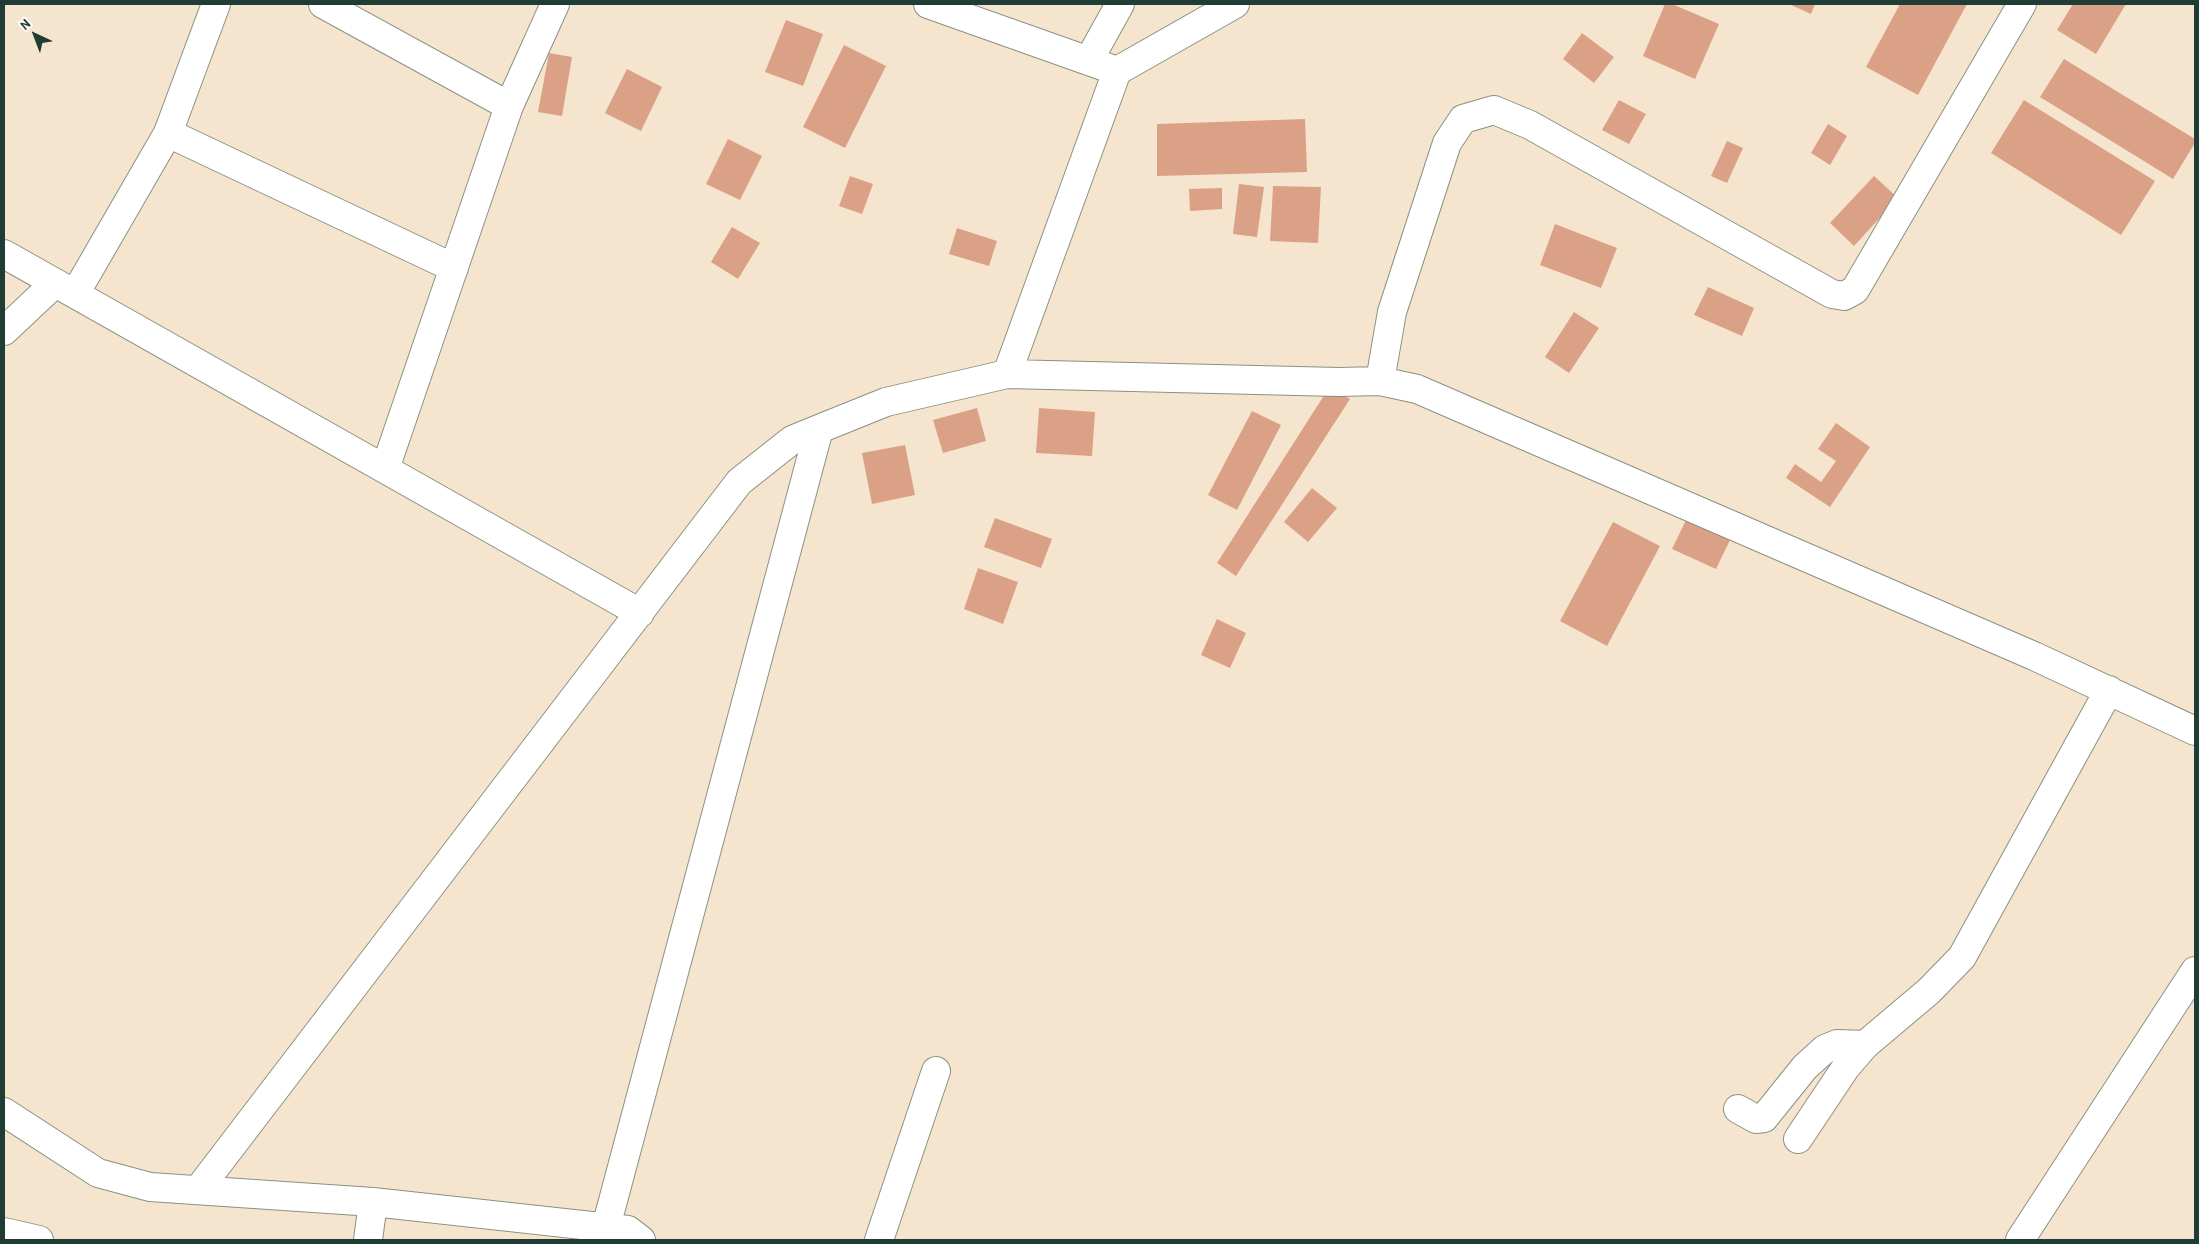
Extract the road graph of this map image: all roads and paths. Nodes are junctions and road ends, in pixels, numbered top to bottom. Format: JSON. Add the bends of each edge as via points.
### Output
{"nodes":[{"id":1,"x":216,"y":4,"type":"edge"},
{"id":2,"x":323,"y":4,"type":"edge"},
{"id":3,"x":555,"y":4,"type":"edge"},
{"id":4,"x":928,"y":4,"type":"edge"},
{"id":5,"x":1120,"y":4,"type":"edge"},
{"id":6,"x":1235,"y":4,"type":"edge"},
{"id":7,"x":2022,"y":4,"type":"edge"},
{"id":8,"x":1089,"y":60,"type":"junction"},
{"id":9,"x":1117,"y":70,"type":"junction"},
{"id":10,"x":509,"y":106,"type":"junction"},
{"id":11,"x":168,"y":133,"type":"junction"},
{"id":12,"x":4,"y":254,"type":"edge"},
{"id":13,"x":454,"y":268,"type":"junction"},
{"id":14,"x":65,"y":289,"type":"junction"},
{"id":15,"x":4,"y":331,"type":"edge"},
{"id":16,"x":1006,"y":374,"type":"junction"},
{"id":17,"x":1380,"y":381,"type":"junction"},
{"id":18,"x":819,"y":429,"type":"junction"},
{"id":19,"x":385,"y":469,"type":"junction"},
{"id":20,"x":640,"y":613,"type":"junction"},
{"id":21,"x":2108,"y":690,"type":"junction"},
{"id":22,"x":2195,"y":730,"type":"edge"},
{"id":23,"x":2195,"y":971,"type":"edge"},
{"id":24,"x":1865,"y":1045,"type":"junction"},
{"id":25,"x":936,"y":1071,"type":"dead end"},
{"id":26,"x":1738,"y":1109,"type":"dead end"},
{"id":27,"x":4,"y":1112,"type":"edge"},
{"id":28,"x":1798,"y":1139,"type":"dead end"},
{"id":29,"x":198,"y":1190,"type":"junction"},
{"id":30,"x":373,"y":1202,"type":"junction"},
{"id":31,"x":606,"y":1228,"type":"junction"},
{"id":32,"x":4,"y":1232,"type":"edge"},
{"id":33,"x":39,"y":1240,"type":"edge"},
{"id":34,"x":368,"y":1240,"type":"edge"},
{"id":35,"x":641,"y":1240,"type":"edge"},
{"id":36,"x":879,"y":1240,"type":"edge"},
{"id":37,"x":2020,"y":1240,"type":"edge"}],
"edges":[{"from":1,"to":11,"type":"main road"},
{"from":2,"to":10,"type":"main road"},
{"from":3,"to":10,"type":"main road"},
{"from":4,"to":8,"type":"main road"},
{"from":5,"to":8,"type":"main road"},
{"from":6,"to":9,"type":"main road"},
{"from":7,"to":17,"type":"main road","via":[[1855,290],[1844,296],[1832,294],[1530,125],[1494,110],[1463,119],[1447,143],[1392,312]]},
{"from":8,"to":9,"type":"main road"},
{"from":9,"to":16,"type":"main road"},
{"from":10,"to":13,"type":"main road"},
{"from":11,"to":13,"type":"main road"},
{"from":11,"to":14,"type":"main road"},
{"from":12,"to":14,"type":"main road"},
{"from":13,"to":19,"type":"main road"},
{"from":14,"to":15,"type":"main road"},
{"from":14,"to":19,"type":"main road"},
{"from":16,"to":17,"type":"main road"},
{"from":16,"to":18,"type":"main road","via":[[886,402]]},
{"from":17,"to":21,"type":"main road","via":[[1417,389]]},
{"from":18,"to":20,"type":"main road","via":[[792,440],[739,482]]},
{"from":18,"to":31,"type":"main road"},
{"from":19,"to":20,"type":"main road"},
{"from":20,"to":29,"type":"main road"},
{"from":21,"to":22,"type":"main road"},
{"from":21,"to":24,"type":"main road","via":[[1962,957],[1929,991]]},
{"from":23,"to":37,"type":"main road"},
{"from":24,"to":26,"type":"main road","via":[[1837,1044],[1825,1049],[1805,1067],[1764,1118],[1756,1119]]},
{"from":24,"to":28,"type":"main road","via":[[1846,1067]]},
{"from":25,"to":36,"type":"main road"},
{"from":27,"to":29,"type":"main road","via":[[98,1173],[150,1187]]},
{"from":29,"to":30,"type":"main road"},
{"from":30,"to":31,"type":"main road"},
{"from":30,"to":34,"type":"main road"},
{"from":31,"to":35,"type":"main road","via":[[628,1230]]},
{"from":32,"to":33,"type":"main road"}]}
